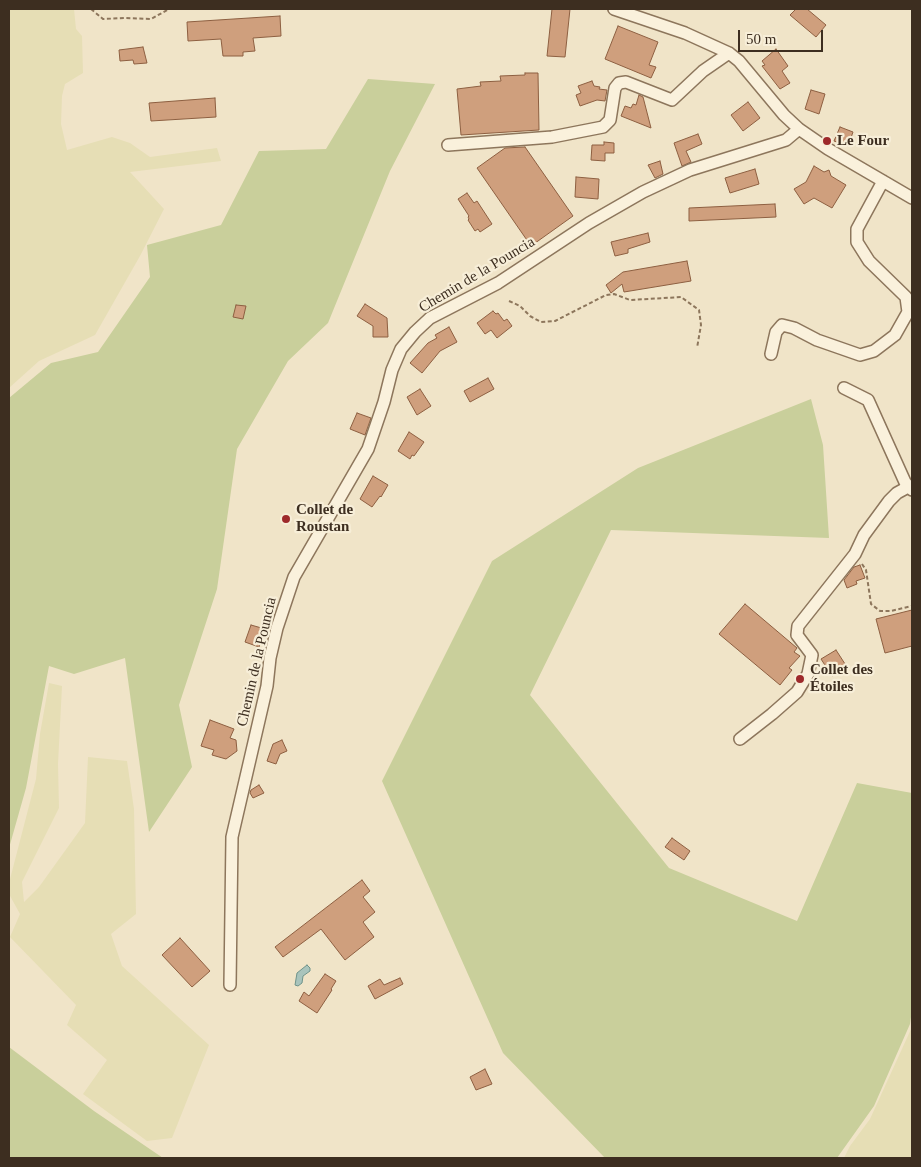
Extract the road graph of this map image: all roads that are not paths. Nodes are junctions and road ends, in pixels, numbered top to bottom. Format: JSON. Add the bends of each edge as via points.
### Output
{"nodes":[{"id":1,"x":614,"y":9,"type":"edge"},
{"id":2,"x":729,"y":53,"type":"junction"},
{"id":3,"x":799,"y":129,"type":"junction"},
{"id":4,"x":448,"y":145,"type":"dead end"},
{"id":5,"x":883,"y":181,"type":"junction"},
{"id":6,"x":912,"y":198,"type":"edge"},
{"id":7,"x":772,"y":354,"type":"dead end"},
{"id":8,"x":844,"y":388,"type":"dead end"},
{"id":9,"x":910,"y":488,"type":"edge"},
{"id":10,"x":740,"y":739,"type":"dead end"},
{"id":11,"x":230,"y":985,"type":"dead end"}],
"edges":[{"from":1,"to":2,"type":"street","via":[[685,33]]},
{"from":2,"to":3,"type":"street"},
{"from":2,"to":4,"type":"street","via":[[703,71],[672,100],[626,82],[619,83],[615,88],[610,120],[603,127],[552,137]]},
{"from":3,"to":5,"type":"street"},
{"from":3,"to":11,"type":"street","name":"Chemin de la Pouncia","via":[[786,140],[690,170],[643,192],[498,283],[430,318],[401,349],[368,449],[294,576],[277,628],[232,836]]},
{"from":5,"to":6,"type":"street"},
{"from":5,"to":7,"type":"street","via":[[857,229],[857,242],[869,261],[906,297],[908,312],[895,335],[874,351],[860,355],[782,325],[776,332]]},
{"from":8,"to":9,"type":"street","via":[[868,400]]},
{"from":9,"to":10,"type":"street","via":[[889,501],[855,554],[798,626],[798,635],[812,655],[808,674],[796,692]]}]}
